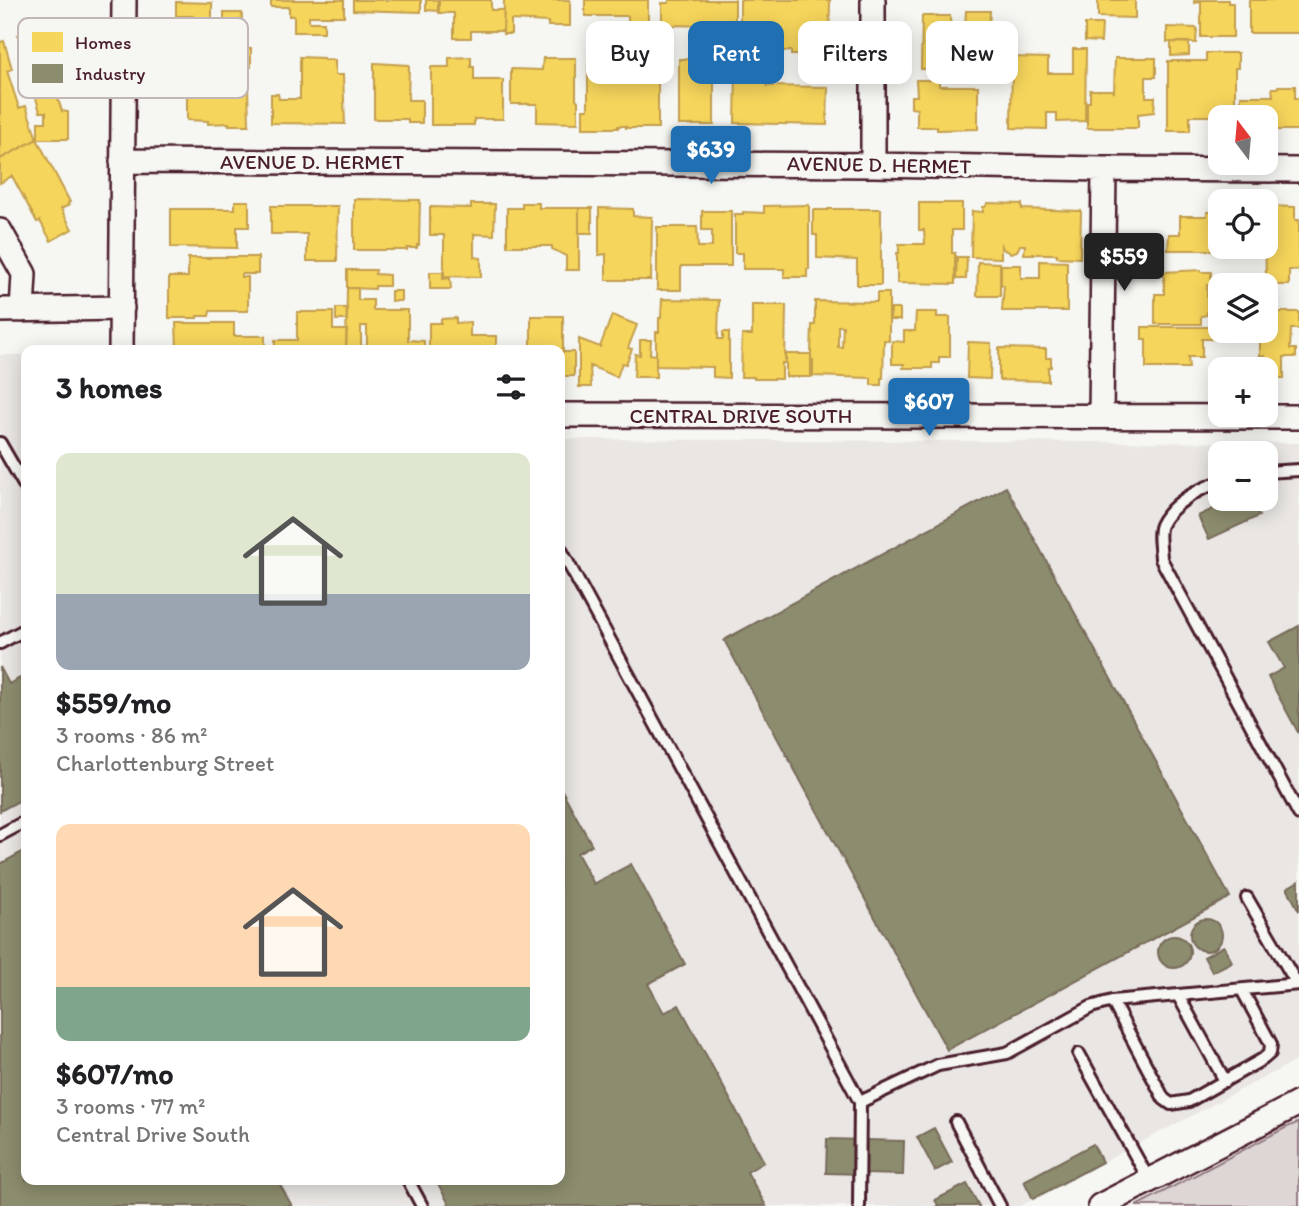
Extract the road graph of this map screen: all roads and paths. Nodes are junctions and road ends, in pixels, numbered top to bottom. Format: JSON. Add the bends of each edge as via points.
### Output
{"nodes":[{"id":1,"x":124,"y":0,"type":"edge"},
{"id":2,"x":873,"y":0,"type":"edge"},
{"id":3,"x":124,"y":18,"type":"edge"},
{"id":4,"x":123,"y":98,"type":"edge"},
{"id":5,"x":122,"y":161,"type":"junction"},
{"id":6,"x":873,"y":165,"type":"junction"},
{"id":7,"x":1104,"y":169,"type":"junction"},
{"id":8,"x":1299,"y":170,"type":"edge"},
{"id":9,"x":0,"y":230,"type":"edge"},
{"id":10,"x":122,"y":308,"type":"junction"},
{"id":11,"x":11,"y":310,"type":"edge"},
{"id":12,"x":121,"y":345,"type":"edge"},
{"id":13,"x":565,"y":415,"type":"edge"},
{"id":14,"x":1101,"y":416,"type":"junction"},
{"id":15,"x":1299,"y":417,"type":"edge"},
{"id":16,"x":0,"y":443,"type":"edge"},
{"id":17,"x":1299,"y":470,"type":"edge"},
{"id":18,"x":1278,"y":471,"type":"edge"},
{"id":19,"x":21,"y":479,"type":"edge"},
{"id":20,"x":1208,"y":485,"type":"edge"},
{"id":21,"x":565,"y":557,"type":"edge"},
{"id":22,"x":21,"y":632,"type":"edge"},
{"id":23,"x":0,"y":643,"type":"edge"},
{"id":24,"x":1299,"y":814,"type":"edge"},
{"id":25,"x":21,"y":824,"type":"edge"},
{"id":26,"x":0,"y":835,"type":"edge"},
{"id":27,"x":1247,"y":898,"type":"dead end"},
{"id":28,"x":1298,"y":984,"type":"edge"},
{"id":29,"x":1242,"y":989,"type":"junction"},
{"id":30,"x":1178,"y":995,"type":"junction"},
{"id":31,"x":1112,"y":1001,"type":"junction"},
{"id":32,"x":1079,"y":1054,"type":"dead end"},
{"id":33,"x":1225,"y":1081,"type":"junction"},
{"id":34,"x":860,"y":1102,"type":"junction"},
{"id":35,"x":1299,"y":1103,"type":"edge"},
{"id":36,"x":956,"y":1122,"type":"dead end"},
{"id":37,"x":1149,"y":1180,"type":"junction"},
{"id":38,"x":411,"y":1185,"type":"edge"},
{"id":39,"x":422,"y":1206,"type":"edge"},
{"id":40,"x":859,"y":1206,"type":"edge"},
{"id":41,"x":1000,"y":1206,"type":"edge"},
{"id":42,"x":1100,"y":1206,"type":"edge"}],
"edges":[{"from":1,"to":3,"type":"street"},
{"from":2,"to":6,"type":"street"},
{"from":4,"to":5,"type":"street"},
{"from":5,"to":6,"type":"street","name":"AVENUE D. HERMET"},
{"from":5,"to":10,"type":"street"},
{"from":6,"to":7,"type":"street","name":"AVENUE D. HERMET"},
{"from":7,"to":8,"type":"street","name":"AVENUE D. HERMET"},
{"from":7,"to":14,"type":"street"},
{"from":9,"to":11,"type":"street","via":[[23,274]]},
{"from":10,"to":11,"type":"street"},
{"from":10,"to":12,"type":"street"},
{"from":13,"to":14,"type":"street","name":"CENTRAL DRIVE SOUTH"},
{"from":14,"to":15,"type":"street","name":"CENTRAL DRIVE SOUTH"},
{"from":16,"to":19,"type":"lane"},
{"from":17,"to":18,"type":"lane"},
{"from":20,"to":24,"type":"lane","via":[[1176,506],[1160,527],[1161,559]]},
{"from":21,"to":34,"type":"lane"},
{"from":22,"to":23,"type":"lane"},
{"from":25,"to":26,"type":"lane"},
{"from":27,"to":28,"type":"lane"},
{"from":28,"to":29,"type":"lane"},
{"from":29,"to":30,"type":"lane"},
{"from":29,"to":33,"type":"lane","via":[[1271,1049],[1263,1059]]},
{"from":30,"to":31,"type":"lane"},
{"from":30,"to":33,"type":"lane"},
{"from":31,"to":33,"type":"lane","via":[[1164,1099],[1171,1104],[1189,1101]]},
{"from":31,"to":34,"type":"lane","via":[[1091,1007],[1007,1053],[938,1065]]},
{"from":32,"to":37,"type":"lane"},
{"from":34,"to":40,"type":"lane"},
{"from":35,"to":37,"type":"street"},
{"from":36,"to":41,"type":"lane"},
{"from":37,"to":42,"type":"street"},
{"from":38,"to":39,"type":"lane"}]}
